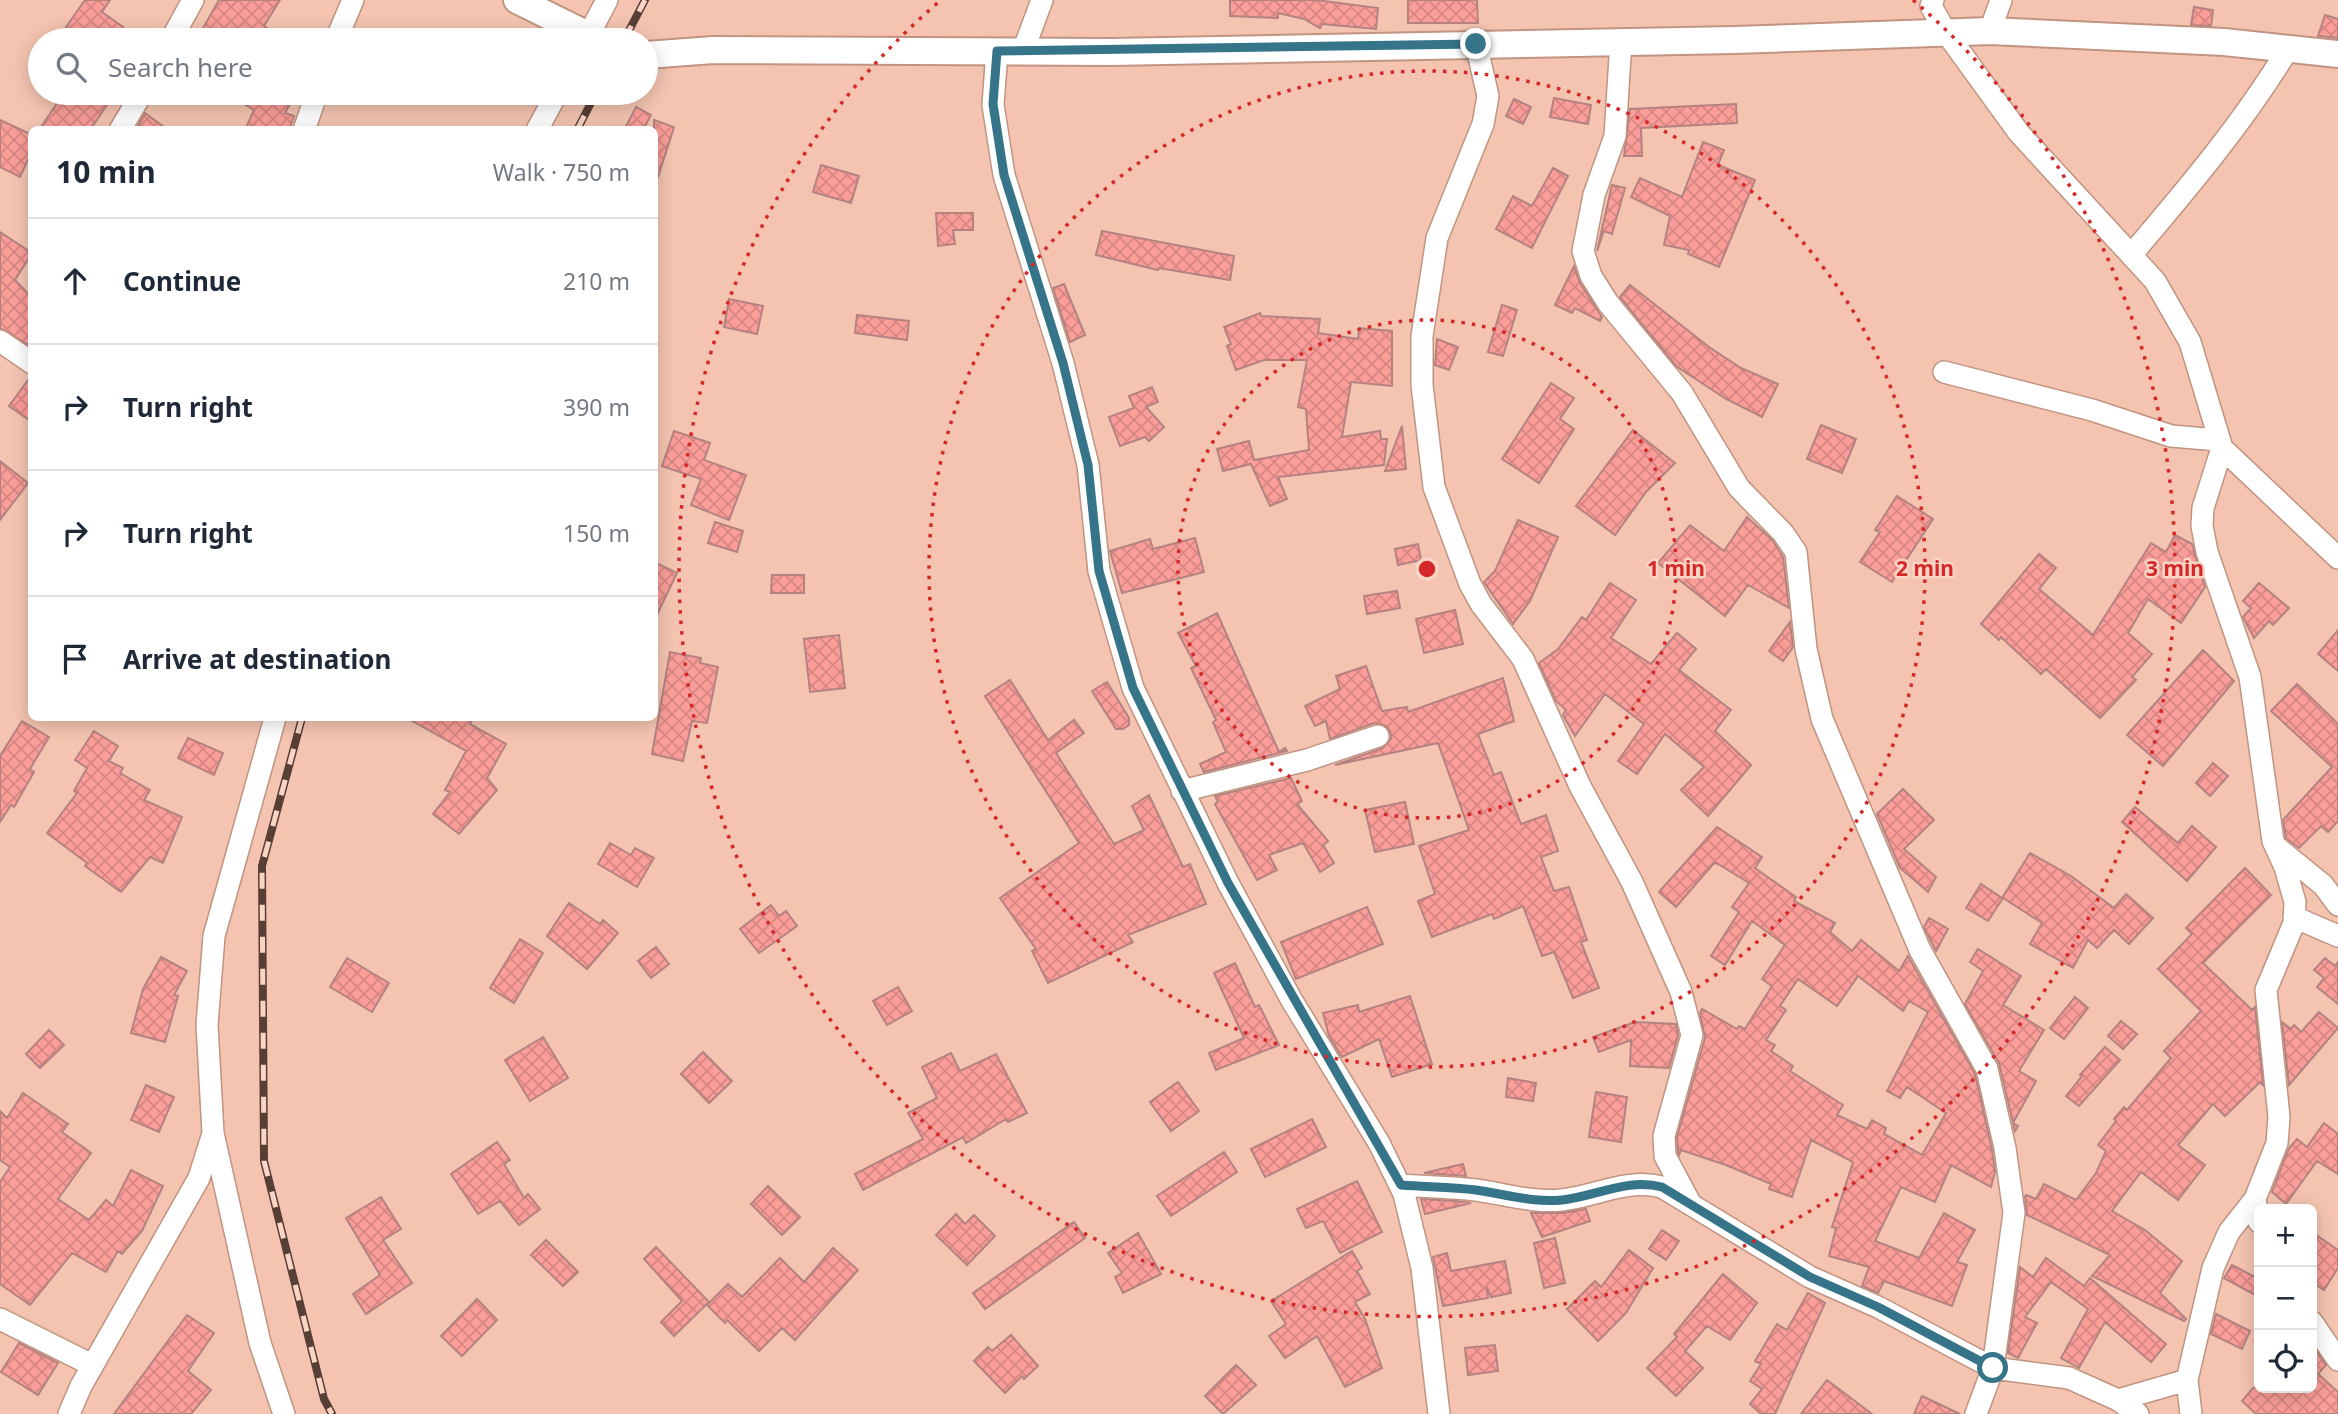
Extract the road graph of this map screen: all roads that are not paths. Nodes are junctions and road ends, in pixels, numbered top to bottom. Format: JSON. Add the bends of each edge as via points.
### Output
{"nodes":[{"id":1,"x":193,"y":0,"type":"edge"},
{"id":2,"x":353,"y":0,"type":"edge"},
{"id":3,"x":517,"y":0,"type":"edge"},
{"id":4,"x":607,"y":0,"type":"edge"},
{"id":5,"x":1042,"y":0,"type":"edge"},
{"id":6,"x":1933,"y":0,"type":"edge"},
{"id":7,"x":2001,"y":0,"type":"edge"},
{"id":8,"x":178,"y":28,"type":"edge"},
{"id":9,"x":341,"y":28,"type":"edge"},
{"id":10,"x":570,"y":28,"type":"edge"},
{"id":11,"x":596,"y":28,"type":"edge"},
{"id":12,"x":1990,"y":31,"type":"junction"},
{"id":13,"x":1945,"y":32,"type":"junction"},
{"id":14,"x":1621,"y":41,"type":"junction"},
{"id":15,"x":1476,"y":44,"type":"junction"},
{"id":16,"x":2288,"y":49,"type":"junction"},
{"id":17,"x":1010,"y":51,"type":"junction"},
{"id":18,"x":658,"y":54,"type":"edge"},
{"id":19,"x":2338,"y":54,"type":"edge"},
{"id":20,"x":135,"y":105,"type":"edge"},
{"id":21,"x":312,"y":105,"type":"edge"},
{"id":22,"x":551,"y":105,"type":"edge"},
{"id":23,"x":122,"y":126,"type":"edge"},
{"id":24,"x":305,"y":126,"type":"edge"},
{"id":25,"x":539,"y":126,"type":"edge"},
{"id":26,"x":2132,"y":254,"type":"junction"},
{"id":27,"x":0,"y":341,"type":"edge"},
{"id":28,"x":28,"y":360,"type":"edge"},
{"id":29,"x":1944,"y":372,"type":"dead end"},
{"id":30,"x":2220,"y":444,"type":"junction"},
{"id":31,"x":2338,"y":558,"type":"edge"},
{"id":32,"x":274,"y":721,"type":"edge"},
{"id":33,"x":1378,"y":736,"type":"dead end"},
{"id":34,"x":1182,"y":791,"type":"junction"},
{"id":35,"x":2275,"y":845,"type":"junction"},
{"id":36,"x":2338,"y":905,"type":"edge"},
{"id":37,"x":2294,"y":917,"type":"junction"},
{"id":38,"x":2338,"y":936,"type":"edge"},
{"id":39,"x":213,"y":1133,"type":"junction"},
{"id":40,"x":1401,"y":1185,"type":"junction"},
{"id":41,"x":2255,"y":1199,"type":"junction"},
{"id":42,"x":1689,"y":1201,"type":"junction"},
{"id":43,"x":2256,"y":1204,"type":"edge"},
{"id":44,"x":0,"y":1319,"type":"edge"},
{"id":45,"x":2317,"y":1329,"type":"edge"},
{"id":46,"x":2338,"y":1360,"type":"edge"},
{"id":47,"x":92,"y":1365,"type":"junction"},
{"id":48,"x":1993,"y":1368,"type":"junction"},
{"id":49,"x":2187,"y":1380,"type":"junction"},
{"id":50,"x":2118,"y":1400,"type":"junction"},
{"id":51,"x":69,"y":1414,"type":"edge"},
{"id":52,"x":284,"y":1414,"type":"edge"},
{"id":53,"x":1439,"y":1414,"type":"edge"},
{"id":54,"x":1976,"y":1414,"type":"edge"},
{"id":55,"x":2137,"y":1414,"type":"edge"},
{"id":56,"x":2191,"y":1414,"type":"edge"}],
"edges":[{"from":1,"to":8,"type":"street"},
{"from":2,"to":9,"type":"street"},
{"from":3,"to":10,"type":"street"},
{"from":4,"to":11,"type":"street"},
{"from":5,"to":17,"type":"street"},
{"from":6,"to":13,"type":"street","via":[[1931,6]]},
{"from":7,"to":12,"type":"street"},
{"from":12,"to":13,"type":"street"},
{"from":12,"to":16,"type":"street"},
{"from":13,"to":14,"type":"street"},
{"from":13,"to":26,"type":"street","via":[[2026,141]]},
{"from":14,"to":15,"type":"street"},
{"from":14,"to":48,"type":"street","via":[[1615,136],[1594,195],[1583,251],[1602,295],[1682,393],[1728,472],[1796,552],[1806,649],[1822,719],[1920,950],[1987,1069],[2014,1213]]},
{"from":15,"to":17,"type":"street"},
{"from":15,"to":42,"type":"street","via":[[1488,96],[1483,124],[1437,238],[1422,335],[1422,385],[1434,487],[1470,583],[1523,659],[1681,992],[1692,1035],[1664,1136],[1665,1156]]},
{"from":16,"to":19,"type":"street"},
{"from":16,"to":26,"type":"street","via":[[2224,143]]},
{"from":17,"to":18,"type":"street","via":[[713,50]]},
{"from":17,"to":34,"type":"street","via":[[993,104],[1004,175],[1063,363],[1088,465],[1099,571],[1133,688]]},
{"from":20,"to":23,"type":"street"},
{"from":21,"to":24,"type":"street"},
{"from":22,"to":25,"type":"street"},
{"from":26,"to":30,"type":"street","via":[[2155,281],[2190,342]]},
{"from":27,"to":28,"type":"street"},
{"from":29,"to":30,"type":"street","via":[[2092,410],[2171,436]]},
{"from":30,"to":31,"type":"street"},
{"from":30,"to":35,"type":"street","via":[[2202,526],[2250,677]]},
{"from":32,"to":39,"type":"street","via":[[214,936],[207,1025]]},
{"from":33,"to":34,"type":"street","via":[[1307,760]]},
{"from":34,"to":40,"type":"street","via":[[1285,987]]},
{"from":35,"to":36,"type":"street","via":[[2323,885]]},
{"from":35,"to":37,"type":"street","via":[[2295,902]]},
{"from":37,"to":38,"type":"street"},
{"from":37,"to":41,"type":"street","via":[[2266,990],[2279,1117],[2277,1143]]},
{"from":39,"to":47,"type":"street","via":[[199,1178]]},
{"from":39,"to":52,"type":"street","via":[[260,1343]]},
{"from":40,"to":42,"type":"street","via":[[1562,1200],[1648,1183]]},
{"from":40,"to":53,"type":"street","via":[[1418,1241]]},
{"from":41,"to":43,"type":"street"},
{"from":41,"to":49,"type":"street","via":[[2230,1232],[2213,1268]]},
{"from":42,"to":48,"type":"street","via":[[1810,1277]]},
{"from":44,"to":47,"type":"street"},
{"from":45,"to":46,"type":"street"},
{"from":47,"to":51,"type":"street"},
{"from":48,"to":50,"type":"street","via":[[2069,1378]]},
{"from":48,"to":54,"type":"street"},
{"from":49,"to":50,"type":"street"},
{"from":49,"to":56,"type":"street"},
{"from":50,"to":55,"type":"street"}]}
